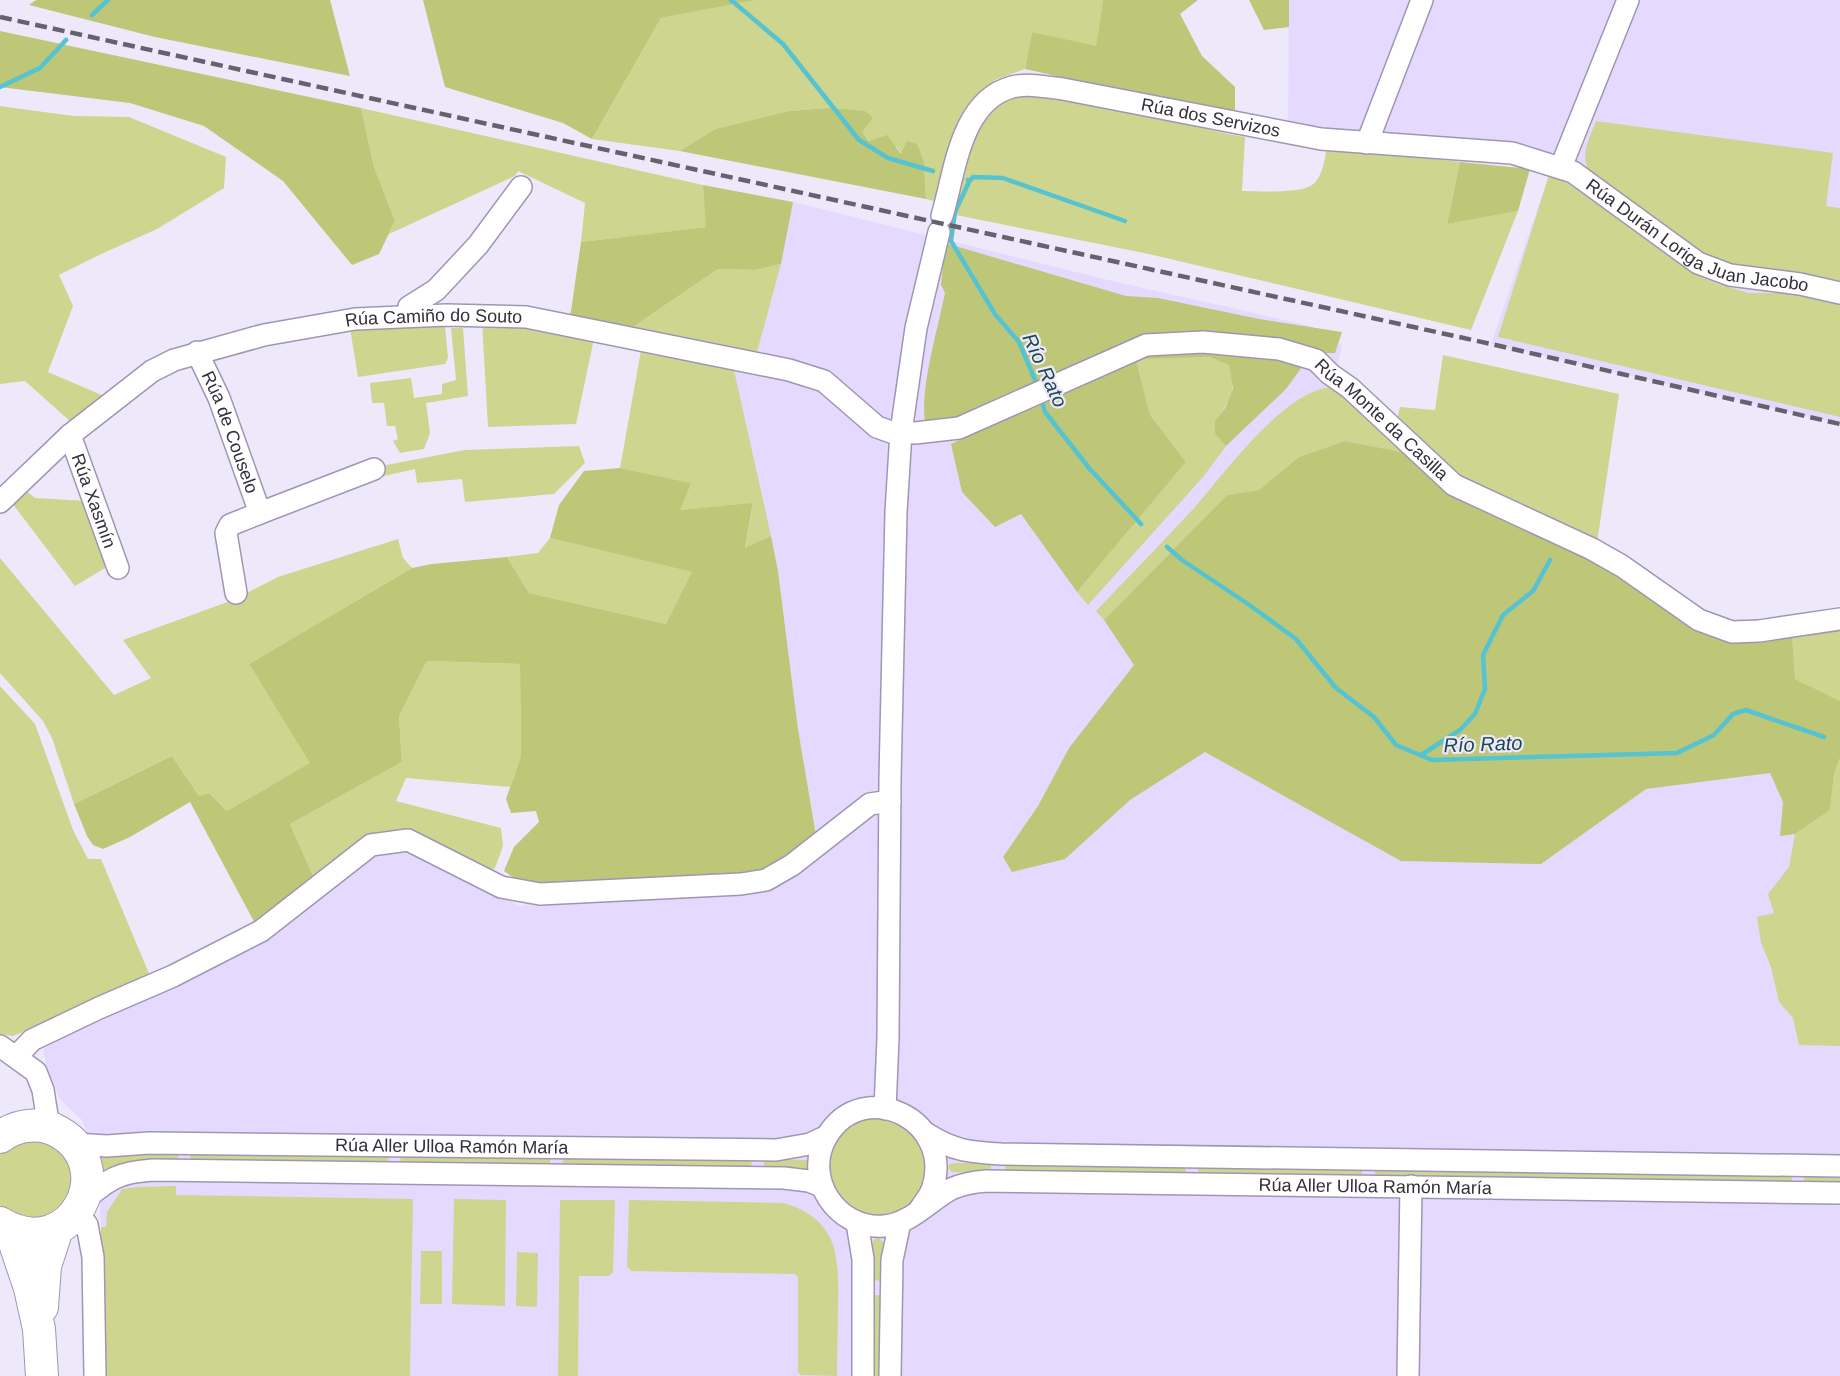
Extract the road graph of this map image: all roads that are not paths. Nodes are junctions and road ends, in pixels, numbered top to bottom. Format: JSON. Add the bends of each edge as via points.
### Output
{"nodes":[{"id":1,"x":1422,"y":0,"type":"edge"},
{"id":2,"x":1628,"y":0,"type":"edge"},
{"id":3,"x":1367,"y":143,"type":"junction"},
{"id":4,"x":1561,"y":167,"type":"junction"},
{"id":5,"x":521,"y":187,"type":"dead end"},
{"id":6,"x":1840,"y":292,"type":"edge"},
{"id":7,"x":410,"y":316,"type":"junction"},
{"id":8,"x":197,"y":352,"type":"junction"},
{"id":9,"x":901,"y":432,"type":"junction"},
{"id":10,"x":70,"y":435,"type":"junction"},
{"id":11,"x":374,"y":469,"type":"dead end"},
{"id":12,"x":0,"y":502,"type":"edge"},
{"id":13,"x":260,"y":513,"type":"junction"},
{"id":14,"x":118,"y":568,"type":"dead end"},
{"id":15,"x":236,"y":592,"type":"dead end"},
{"id":16,"x":1840,"y":619,"type":"edge"},
{"id":17,"x":890,"y":801,"type":"junction"},
{"id":18,"x":8,"y":1051,"type":"edge"},
{"id":19,"x":885,"y":1109,"type":"junction"},
{"id":20,"x":28,"y":1131,"type":"edge"},
{"id":21,"x":927,"y":1134,"type":"junction"},
{"id":22,"x":827,"y":1136,"type":"junction"},
{"id":23,"x":1840,"y":1154,"type":"edge"},
{"id":24,"x":1811,"y":1165,"type":"junction"},
{"id":25,"x":1840,"y":1166,"type":"edge"},
{"id":26,"x":821,"y":1185,"type":"junction"},
{"id":27,"x":1411,"y":1186,"type":"junction"},
{"id":28,"x":1840,"y":1193,"type":"edge"},
{"id":29,"x":920,"y":1209,"type":"junction"},
{"id":30,"x":73,"y":1214,"type":"junction"},
{"id":31,"x":900,"y":1222,"type":"junction"},
{"id":32,"x":857,"y":1223,"type":"junction"},
{"id":33,"x":5,"y":1226,"type":"edge"},
{"id":34,"x":39,"y":1329,"type":"junction"},
{"id":35,"x":42,"y":1376,"type":"edge"},
{"id":36,"x":95,"y":1376,"type":"edge"},
{"id":37,"x":863,"y":1376,"type":"edge"},
{"id":38,"x":890,"y":1376,"type":"edge"},
{"id":39,"x":1408,"y":1376,"type":"edge"}],
"edges":[{"from":1,"to":3,"type":"street"},
{"from":2,"to":4,"type":"street"},
{"from":3,"to":4,"type":"street","name":"Rúa dos Servizos","via":[[1512,153]]},
{"from":3,"to":9,"type":"street","name":"Rúa dos Servizos","via":[[1288,134],[1063,89],[1033,85],[998,93],[982,105],[968,126],[916,328]]},
{"from":4,"to":6,"type":"street","name":"Rúa Durán Loriga Juan Jacobo","via":[[1698,263],[1730,275]]},
{"from":5,"to":7,"type":"street","via":[[457,268],[436,290],[409,307]]},
{"from":7,"to":8,"type":"street","name":"Rúa Camiño do Souto","via":[[349,320],[264,334]]},
{"from":7,"to":9,"type":"street","name":"Rúa Camiño do Souto","via":[[526,317],[789,370],[824,381],[877,427]]},
{"from":8,"to":10,"type":"street","name":"Rúa Camiño do Souto","via":[[152,371]]},
{"from":8,"to":13,"type":"street","name":"Rúa de Couselo","via":[[219,398]]},
{"from":9,"to":16,"type":"street","name":"Rúa Monte da Casilla","via":[[959,428],[1146,345],[1203,342],[1279,349],[1316,360],[1455,485],[1592,549],[1699,620],[1732,632]]},
{"from":9,"to":17,"type":"street","name":"Rúa dos Servizos"},
{"from":10,"to":12,"type":"street","name":"Rúa Camiño do Souto"},
{"from":10,"to":14,"type":"street","name":"Rúa Xasmín"},
{"from":11,"to":13,"type":"street","name":"Rúa de Couselo"},
{"from":13,"to":15,"type":"street","name":"Rúa de Couselo","via":[[230,525],[226,533]]},
{"from":17,"to":18,"type":"street","via":[[870,804],[792,865],[766,880],[741,884],[540,894],[501,887],[408,840],[371,845],[261,931]]},
{"from":17,"to":19,"type":"street","name":"Rúa dos Servizos"},
{"from":18,"to":20,"type":"street","via":[[36,1072],[43,1090]]},
{"from":19,"to":21,"type":"street","name":"Rúa Aller Ulloa Ramón María","via":[[908,1116]]},
{"from":19,"to":22,"type":"street","name":"Rúa Aller Ulloa Ramón María","via":[[855,1112]]},
{"from":20,"to":22,"type":"street","name":"Rúa Aller Ulloa Ramón María","via":[[107,1146],[149,1143],[776,1150],[810,1144]]},
{"from":20,"to":30,"type":"highway","via":[[82,1156],[87,1186]]},
{"from":21,"to":24,"type":"street","name":"Rúa Aller Ulloa Ramón María","via":[[959,1150],[1001,1154]]},
{"from":21,"to":29,"type":"street","name":"Rúa Aller Ulloa Ramón María","via":[[935,1152],[937,1173]]},
{"from":22,"to":26,"type":"street","via":[[818,1168]]},
{"from":23,"to":24,"type":"street"},
{"from":24,"to":25,"type":"street","name":"Rúa Aller Ulloa Ramón María"},
{"from":26,"to":30,"type":"street","name":"Rúa Aller Ulloa Ramón María","via":[[775,1178],[153,1170],[124,1173],[102,1185]]},
{"from":26,"to":32,"type":"street","via":[[841,1214]]},
{"from":27,"to":28,"type":"street","name":"Rúa Aller Ulloa Ramón María"},
{"from":27,"to":29,"type":"street","name":"Rúa Aller Ulloa Ramón María","via":[[986,1181],[953,1188]]},
{"from":27,"to":39,"type":"street"},
{"from":29,"to":31,"type":"street","name":"Rúa Aller Ulloa Ramón María"},
{"from":30,"to":33,"type":"highway","via":[[34,1234]]},
{"from":30,"to":34,"type":"highway","via":[[45,1266]]},
{"from":30,"to":36,"type":"street","via":[[87,1226],[93,1257]]},
{"from":31,"to":32,"type":"street","name":"Rúa Aller Ulloa Ramón María","via":[[886,1226]]},
{"from":31,"to":38,"type":"street","via":[[892,1260]]},
{"from":32,"to":37,"type":"street","via":[[864,1268]]},
{"from":33,"to":34,"type":"highway","via":[[30,1288]]},
{"from":34,"to":35,"type":"highway"}]}
